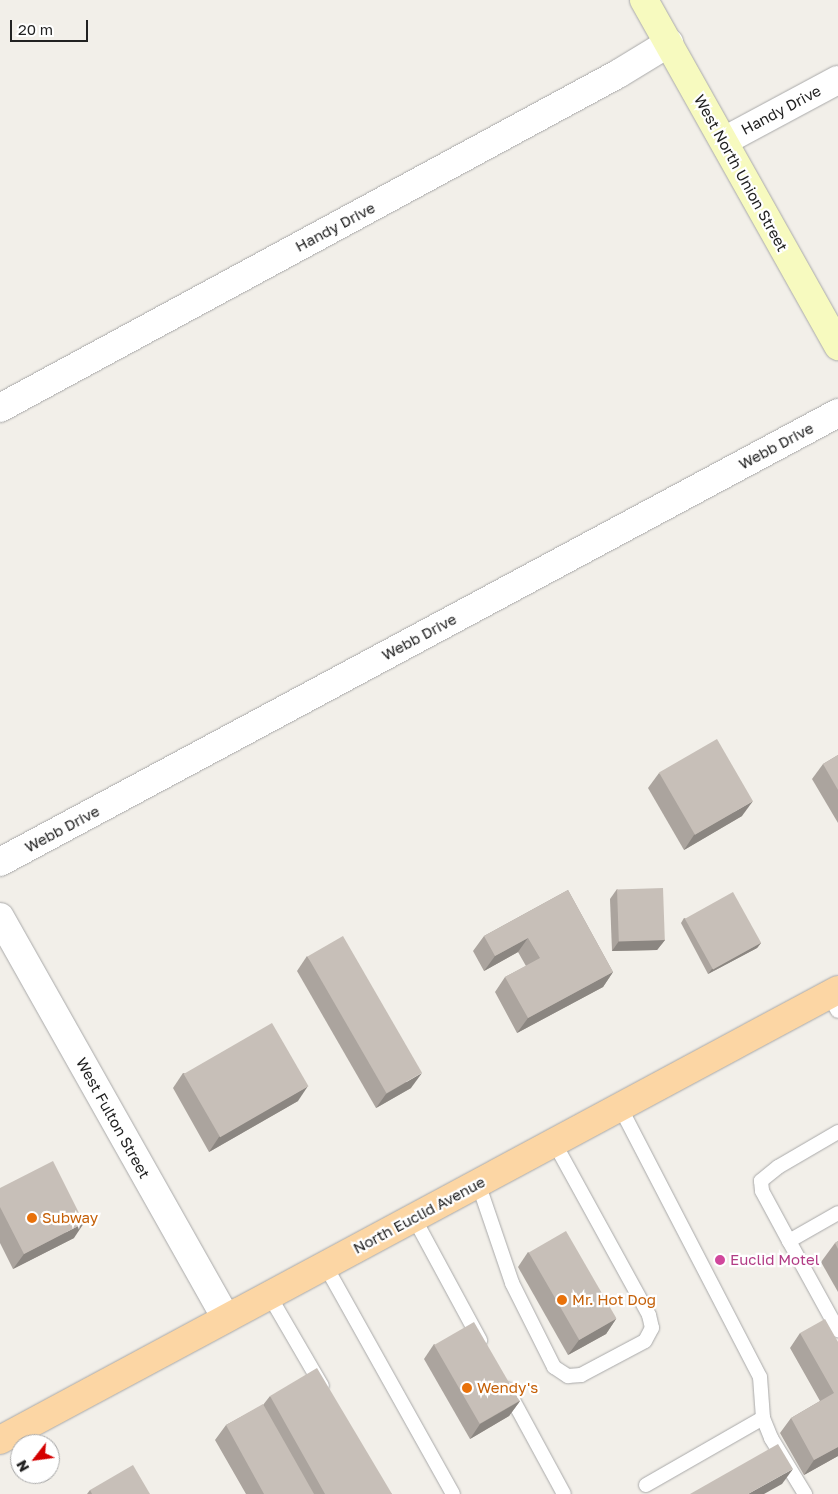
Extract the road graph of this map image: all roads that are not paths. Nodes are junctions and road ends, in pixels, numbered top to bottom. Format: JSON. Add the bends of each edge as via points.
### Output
{"nodes":[{"id":1,"x":644,"y":0,"type":"edge"},
{"id":2,"x":669,"y":43,"type":"junction"},
{"id":3,"x":838,"y":80,"type":"edge"},
{"id":4,"x":724,"y":141,"type":"junction"},
{"id":5,"x":838,"y":346,"type":"edge"},
{"id":6,"x":0,"y":408,"type":"edge"},
{"id":7,"x":838,"y":413,"type":"edge"},
{"id":8,"x":0,"y":862,"type":"edge"},
{"id":9,"x":0,"y":917,"type":"edge"},
{"id":10,"x":835,"y":999,"type":"edge"},
{"id":11,"x":620,"y":1107,"type":"junction"},
{"id":12,"x":838,"y":1132,"type":"edge"},
{"id":13,"x":554,"y":1142,"type":"junction"},
{"id":14,"x":478,"y":1183,"type":"junction"},
{"id":15,"x":838,"y":1213,"type":"edge"},
{"id":16,"x":414,"y":1218,"type":"junction"},
{"id":17,"x":789,"y":1241,"type":"junction"},
{"id":18,"x":326,"y":1265,"type":"junction"},
{"id":19,"x":269,"y":1295,"type":"junction"},
{"id":20,"x":226,"y":1318,"type":"junction"},
{"id":21,"x":838,"y":1330,"type":"edge"},
{"id":22,"x":489,"y":1356,"type":"edge"},
{"id":23,"x":498,"y":1373,"type":"edge"},
{"id":24,"x":329,"y":1399,"type":"edge"},
{"id":25,"x":763,"y":1418,"type":"junction"},
{"id":26,"x":0,"y":1440,"type":"edge"},
{"id":27,"x":646,"y":1485,"type":"dead end"},
{"id":28,"x":453,"y":1494,"type":"edge"},
{"id":29,"x":564,"y":1494,"type":"edge"},
{"id":30,"x":805,"y":1494,"type":"edge"}],
"edges":[{"from":1,"to":2,"type":"street","name":"West North Union Street"},
{"from":2,"to":4,"type":"street","name":"West North Union Street"},
{"from":2,"to":6,"type":"street","name":"Handy Drive","via":[[609,79]]},
{"from":3,"to":4,"type":"street","name":"Handy Drive"},
{"from":4,"to":5,"type":"street","name":"West North Union Street"},
{"from":7,"to":8,"type":"street","name":"Webb Drive"},
{"from":9,"to":20,"type":"street","name":"West Fulton Street"},
{"from":10,"to":11,"type":"main road","name":"North Euclid Avenue"},
{"from":11,"to":13,"type":"main road","name":"North Euclid Avenue"},
{"from":11,"to":25,"type":"lane","via":[[760,1377]]},
{"from":12,"to":17,"type":"lane","via":[[778,1167],[761,1181],[762,1191]]},
{"from":13,"to":14,"type":"main road","name":"North Euclid Avenue"},
{"from":13,"to":14,"type":"lane","via":[[649,1315],[652,1328],[645,1340],[637,1345],[581,1375],[568,1376],[554,1367],[512,1283]]},
{"from":14,"to":16,"type":"main road","name":"North Euclid Avenue"},
{"from":15,"to":17,"type":"lane"},
{"from":16,"to":18,"type":"main road","name":"North Euclid Avenue"},
{"from":16,"to":22,"type":"lane"},
{"from":17,"to":21,"type":"lane"},
{"from":18,"to":19,"type":"main road","name":"North Euclid Avenue"},
{"from":18,"to":28,"type":"lane"},
{"from":19,"to":20,"type":"main road","name":"North Euclid Avenue"},
{"from":19,"to":24,"type":"lane"},
{"from":20,"to":26,"type":"main road","name":"North Euclid Avenue"},
{"from":23,"to":29,"type":"lane"},
{"from":25,"to":27,"type":"lane"},
{"from":25,"to":30,"type":"lane","via":[[771,1438]]}]}
